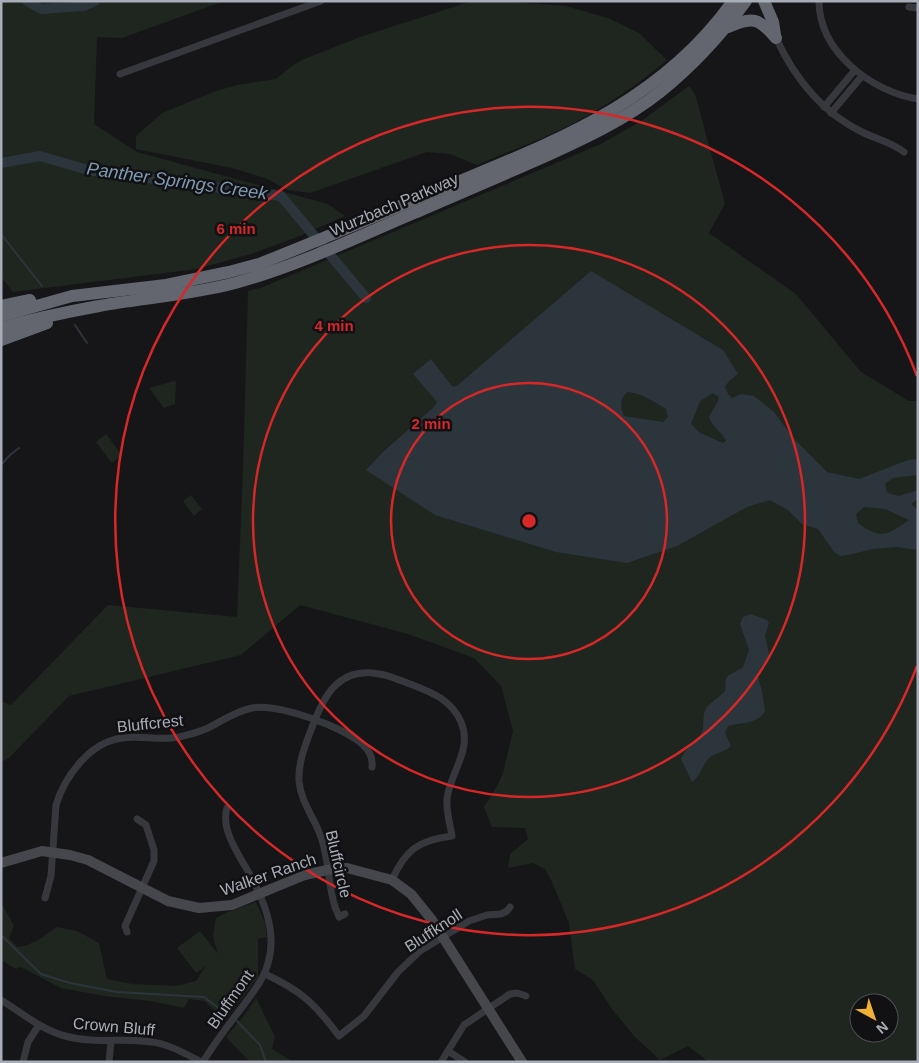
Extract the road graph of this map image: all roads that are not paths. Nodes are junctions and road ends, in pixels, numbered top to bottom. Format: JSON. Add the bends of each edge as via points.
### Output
{"nodes":[{"id":1,"x":321,"y":1,"type":"edge"},
{"id":2,"x":729,"y":1,"type":"edge"},
{"id":3,"x":733,"y":1,"type":"edge"},
{"id":4,"x":746,"y":1,"type":"edge"},
{"id":5,"x":764,"y":1,"type":"edge"},
{"id":6,"x":819,"y":1,"type":"edge"},
{"id":7,"x":909,"y":6,"type":"dead end"},
{"id":8,"x":918,"y":8,"type":"edge"},
{"id":9,"x":724,"y":22,"type":"junction"},
{"id":10,"x":776,"y":38,"type":"junction"},
{"id":11,"x":855,"y":70,"type":"junction"},
{"id":12,"x":120,"y":74,"type":"dead end"},
{"id":13,"x":862,"y":76,"type":"junction"},
{"id":14,"x":840,"y":88,"type":"junction"},
{"id":15,"x":847,"y":93,"type":"junction"},
{"id":16,"x":918,"y":99,"type":"edge"},
{"id":17,"x":824,"y":107,"type":"junction"},
{"id":18,"x":831,"y":113,"type":"junction"},
{"id":19,"x":904,"y":152,"type":"dead end"},
{"id":20,"x":298,"y":255,"type":"junction"},
{"id":21,"x":72,"y":296,"type":"junction"},
{"id":22,"x":1,"y":306,"type":"edge"},
{"id":23,"x":77,"y":312,"type":"junction"},
{"id":24,"x":1,"y":316,"type":"edge"},
{"id":25,"x":1,"y":328,"type":"edge"},
{"id":26,"x":1,"y":340,"type":"edge"},
{"id":27,"x":315,"y":720,"type":"junction"},
{"id":28,"x":372,"y":767,"type":"dead end"},
{"id":29,"x":227,"y":808,"type":"dead end"},
{"id":30,"x":137,"y":819,"type":"dead end"},
{"id":31,"x":53,"y":853,"type":"junction"},
{"id":32,"x":1,"y":863,"type":"edge"},
{"id":33,"x":327,"y":870,"type":"junction"},
{"id":34,"x":392,"y":880,"type":"junction"},
{"id":35,"x":143,"y":888,"type":"junction"},
{"id":36,"x":259,"y":894,"type":"junction"},
{"id":37,"x":45,"y":898,"type":"dead end"},
{"id":38,"x":510,"y":906,"type":"dead end"},
{"id":39,"x":345,"y":914,"type":"dead end"},
{"id":40,"x":127,"y":932,"type":"dead end"},
{"id":41,"x":443,"y":936,"type":"junction"},
{"id":42,"x":265,"y":974,"type":"junction"},
{"id":43,"x":526,"y":996,"type":"dead end"},
{"id":44,"x":1,"y":1000,"type":"edge"},
{"id":45,"x":489,"y":1008,"type":"junction"},
{"id":46,"x":39,"y":1025,"type":"junction"},
{"id":47,"x":111,"y":1041,"type":"junction"},
{"id":48,"x":448,"y":1051,"type":"junction"},
{"id":49,"x":23,"y":1062,"type":"edge"},
{"id":50,"x":109,"y":1062,"type":"edge"},
{"id":51,"x":202,"y":1062,"type":"edge"},
{"id":52,"x":441,"y":1062,"type":"edge"},
{"id":53,"x":465,"y":1062,"type":"edge"},
{"id":54,"x":522,"y":1062,"type":"edge"}],
"edges":[{"from":1,"to":12,"type":"street"},
{"from":2,"to":9,"type":"highway"},
{"from":3,"to":9,"type":"highway","name":"Wurzbach Parkway"},
{"from":4,"to":9,"type":"highway","name":"Wurzbach Parkway"},
{"from":5,"to":10,"type":"highway"},
{"from":6,"to":11,"type":"street","via":[[824,26],[838,51]]},
{"from":7,"to":8,"type":"street"},
{"from":9,"to":10,"type":"highway","via":[[758,21]]},
{"from":9,"to":20,"type":"highway","name":"Wurzbach Parkway","via":[[709,33],[678,70],[592,123]]},
{"from":10,"to":17,"type":"street","via":[[793,72]]},
{"from":11,"to":13,"type":"street"},
{"from":11,"to":14,"type":"street"},
{"from":13,"to":15,"type":"street"},
{"from":13,"to":16,"type":"street","via":[[891,92]]},
{"from":14,"to":15,"type":"street"},
{"from":14,"to":17,"type":"street"},
{"from":15,"to":18,"type":"street"},
{"from":17,"to":18,"type":"street"},
{"from":18,"to":19,"type":"street"},
{"from":20,"to":21,"type":"highway","name":"Wurzbach Parkway","via":[[193,280]]},
{"from":20,"to":23,"type":"highway","name":"Wurzbach Parkway","via":[[274,271],[234,283]]},
{"from":21,"to":22,"type":"highway"},
{"from":21,"to":24,"type":"highway","name":"Wurzbach Parkway"},
{"from":23,"to":25,"type":"highway","name":"Wurzbach Parkway"},
{"from":23,"to":26,"type":"highway"},
{"from":27,"to":28,"type":"street","name":"Bluffcrest","via":[[358,740],[370,754]]},
{"from":27,"to":31,"type":"street","name":"Bluffcrest","via":[[274,708],[254,707],[179,737],[123,737],[104,744],[82,760],[59,794]]},
{"from":27,"to":33,"type":"street","name":"Bluffcircle","via":[[301,758],[300,782],[305,805],[321,836]]},
{"from":27,"to":34,"type":"street","name":"Bluffcircle","via":[[324,698],[334,685],[366,673],[379,674],[432,692],[451,706],[462,724],[464,750],[447,799],[452,836],[427,841],[412,849]]},
{"from":29,"to":36,"type":"street","name":"Bluffmont","via":[[224,816],[231,840]]},
{"from":30,"to":35,"type":"street","via":[[146,825],[154,850],[154,861]]},
{"from":31,"to":32,"type":"street","name":"Walker Ranch","via":[[42,851]]},
{"from":31,"to":35,"type":"street","name":"Walker Ranch","via":[[88,860]]},
{"from":31,"to":37,"type":"street","name":"Bluffcrest"},
{"from":33,"to":34,"type":"street","name":"Walker Ranch","via":[[347,868]]},
{"from":33,"to":36,"type":"street","name":"Walker Ranch","via":[[305,875]]},
{"from":33,"to":39,"type":"street","name":"Bluffcircle","via":[[339,917]]},
{"from":34,"to":41,"type":"street","name":"Walker Ranch","via":[[411,894]]},
{"from":35,"to":36,"type":"street","name":"Walker Ranch","via":[[168,901],[199,908],[232,905]]},
{"from":35,"to":40,"type":"street","via":[[125,926]]},
{"from":36,"to":42,"type":"street","name":"Bluffmont","via":[[271,937]]},
{"from":38,"to":41,"type":"street","name":"Bluffknoll","via":[[502,914],[469,921]]},
{"from":41,"to":42,"type":"street","name":"Bluffknoll","via":[[408,961],[364,1016],[339,1036],[304,996]]},
{"from":41,"to":45,"type":"street","name":"Walker Ranch"},
{"from":42,"to":51,"type":"street","name":"Bluffmont"},
{"from":43,"to":45,"type":"street","via":[[510,994]]},
{"from":44,"to":46,"type":"street","name":"Crown Bluff"},
{"from":45,"to":48,"type":"street","via":[[464,1025]]},
{"from":45,"to":54,"type":"street","name":"Walker Ranch"},
{"from":46,"to":47,"type":"street","name":"Crown Bluff","via":[[66,1036]]},
{"from":46,"to":49,"type":"street","via":[[28,1042]]},
{"from":47,"to":50,"type":"street"},
{"from":47,"to":51,"type":"street","name":"Crown Bluff","via":[[161,1044]]},
{"from":48,"to":52,"type":"street"},
{"from":48,"to":53,"type":"street"}]}
